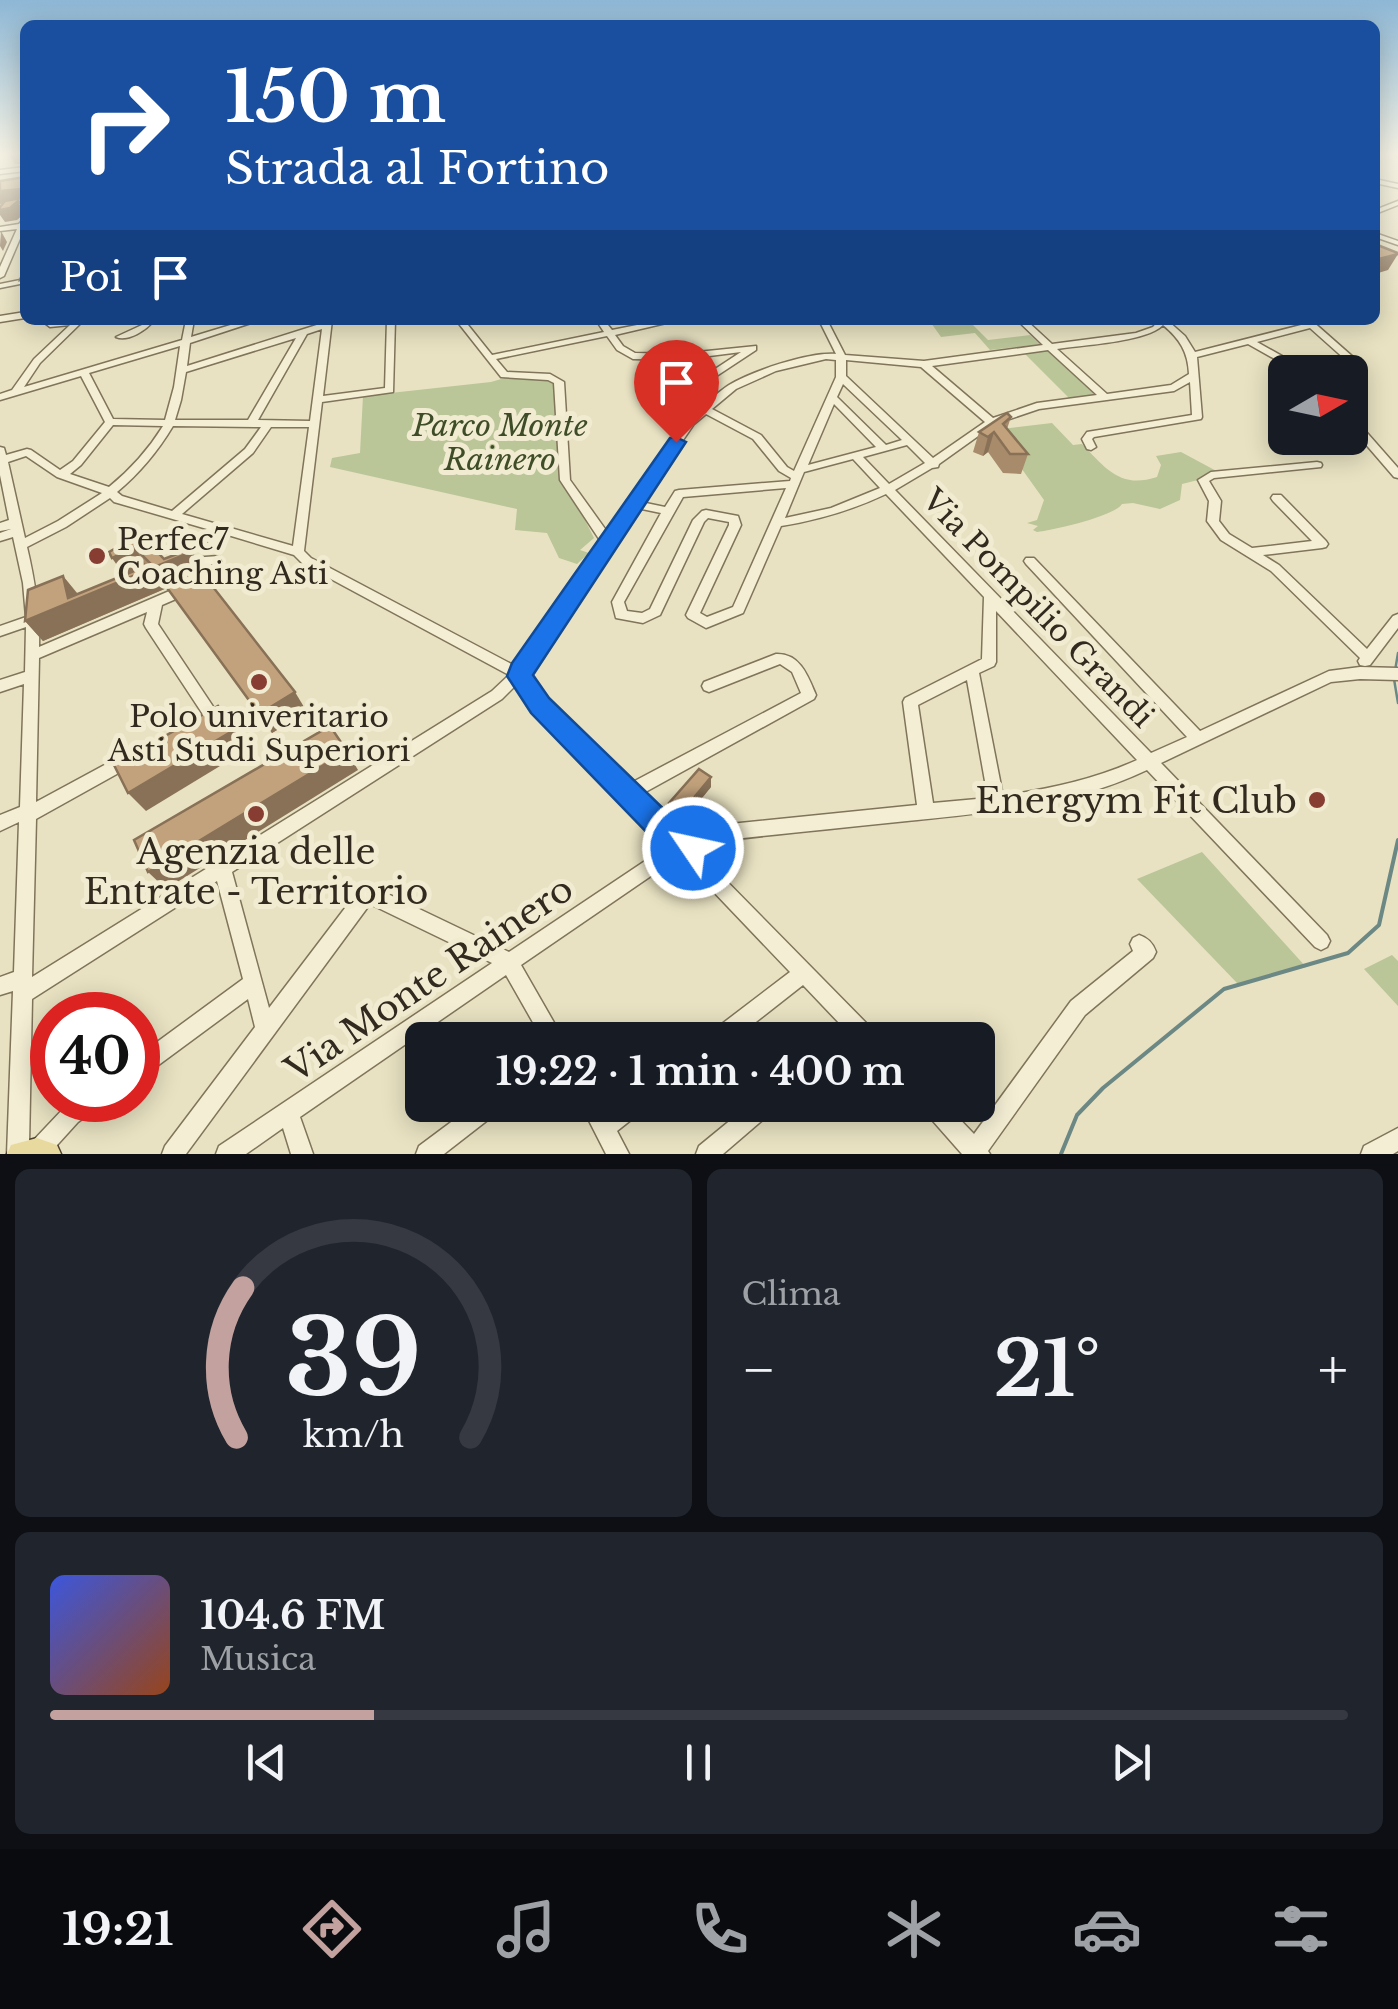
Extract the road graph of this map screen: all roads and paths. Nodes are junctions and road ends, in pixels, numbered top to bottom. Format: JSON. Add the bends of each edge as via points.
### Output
{"nodes":[{"id":1,"x":20,"y":230,"type":"edge"},
{"id":2,"x":3,"y":240,"type":"dead end"},
{"id":3,"x":7,"y":252,"type":"edge"},
{"id":4,"x":0,"y":276,"type":"edge"},
{"id":5,"x":75,"y":325,"type":"edge"},
{"id":6,"x":144,"y":325,"type":"edge"},
{"id":7,"x":189,"y":325,"type":"edge"},
{"id":8,"x":239,"y":325,"type":"edge"},
{"id":9,"x":322,"y":325,"type":"edge"},
{"id":10,"x":328,"y":325,"type":"edge"},
{"id":11,"x":391,"y":325,"type":"edge"},
{"id":12,"x":464,"y":325,"type":"edge"},
{"id":13,"x":603,"y":325,"type":"edge"},
{"id":14,"x":637,"y":325,"type":"edge"},
{"id":15,"x":826,"y":325,"type":"edge"},
{"id":16,"x":1026,"y":325,"type":"edge"},
{"id":17,"x":1160,"y":325,"type":"edge"},
{"id":18,"x":1168,"y":325,"type":"edge"},
{"id":19,"x":1299,"y":325,"type":"edge"},
{"id":20,"x":1311,"y":325,"type":"edge"},
{"id":21,"x":222,"y":330,"type":"junction"},
{"id":22,"x":303,"y":332,"type":"junction"},
{"id":23,"x":608,"y":333,"type":"junction"},
{"id":24,"x":120,"y":336,"type":"dead end"},
{"id":25,"x":184,"y":341,"type":"junction"},
{"id":26,"x":1249,"y":342,"type":"junction"},
{"id":27,"x":1050,"y":347,"type":"junction"},
{"id":28,"x":239,"y":352,"type":"junction"},
{"id":29,"x":841,"y":355,"type":"junction"},
{"id":30,"x":1194,"y":355,"type":"junction"},
{"id":31,"x":1273,"y":355,"type":"edge"},
{"id":32,"x":1345,"y":355,"type":"edge"},
{"id":33,"x":489,"y":358,"type":"junction"},
{"id":34,"x":924,"y":364,"type":"junction"},
{"id":35,"x":180,"y":371,"type":"junction"},
{"id":36,"x":83,"y":372,"type":"junction"},
{"id":37,"x":1194,"y":375,"type":"junction"},
{"id":38,"x":841,"y":377,"type":"junction"},
{"id":39,"x":16,"y":391,"type":"junction"},
{"id":40,"x":0,"y":397,"type":"edge"},
{"id":41,"x":832,"y":397,"type":"junction"},
{"id":42,"x":1105,"y":397,"type":"junction"},
{"id":43,"x":318,"y":400,"type":"junction"},
{"id":44,"x":699,"y":413,"type":"junction"},
{"id":45,"x":110,"y":422,"type":"junction"},
{"id":46,"x":991,"y":422,"type":"junction"},
{"id":47,"x":252,"y":423,"type":"junction"},
{"id":48,"x":169,"y":424,"type":"junction"},
{"id":49,"x":268,"y":424,"type":"junction"},
{"id":50,"x":315,"y":424,"type":"junction"},
{"id":51,"x":1368,"y":441,"type":"edge"},
{"id":52,"x":908,"y":442,"type":"junction"},
{"id":53,"x":1091,"y":447,"type":"dead end"},
{"id":54,"x":882,"y":448,"type":"junction"},
{"id":55,"x":1,"y":455,"type":"edge"},
{"id":56,"x":856,"y":456,"type":"junction"},
{"id":57,"x":1317,"y":465,"type":"dead end"},
{"id":58,"x":934,"y":466,"type":"junction"},
{"id":59,"x":61,"y":474,"type":"junction"},
{"id":60,"x":1398,"y":475,"type":"edge"},
{"id":61,"x":796,"y":476,"type":"junction"},
{"id":62,"x":889,"y":488,"type":"junction"},
{"id":63,"x":109,"y":491,"type":"junction"},
{"id":64,"x":6,"y":496,"type":"edge"},
{"id":65,"x":1277,"y":498,"type":"dead end"},
{"id":66,"x":636,"y":504,"type":"junction"},
{"id":67,"x":668,"y":511,"type":"junction"},
{"id":68,"x":174,"y":515,"type":"junction"},
{"id":69,"x":776,"y":523,"type":"junction"},
{"id":70,"x":0,"y":527,"type":"edge"},
{"id":71,"x":216,"y":528,"type":"junction"},
{"id":72,"x":19,"y":533,"type":"junction"},
{"id":73,"x":0,"y":537,"type":"edge"},
{"id":74,"x":608,"y":544,"type":"junction"},
{"id":75,"x":298,"y":552,"type":"junction"},
{"id":76,"x":1254,"y":552,"type":"junction"},
{"id":77,"x":1030,"y":562,"type":"dead end"},
{"id":78,"x":990,"y":595,"type":"junction"},
{"id":79,"x":156,"y":602,"type":"junction"},
{"id":80,"x":1398,"y":619,"type":"edge"},
{"id":81,"x":33,"y":620,"type":"junction"},
{"id":82,"x":0,"y":630,"type":"edge"},
{"id":83,"x":31,"y":656,"type":"junction"},
{"id":84,"x":1363,"y":665,"type":"junction"},
{"id":85,"x":972,"y":671,"type":"junction"},
{"id":86,"x":1391,"y":673,"type":"edge"},
{"id":87,"x":518,"y":674,"type":"junction"},
{"id":88,"x":30,"y":676,"type":"junction"},
{"id":89,"x":0,"y":686,"type":"edge"},
{"id":90,"x":709,"y":686,"type":"dead end"},
{"id":91,"x":209,"y":712,"type":"edge"},
{"id":92,"x":1197,"y":738,"type":"junction"},
{"id":93,"x":130,"y":759,"type":"edge"},
{"id":94,"x":1150,"y":762,"type":"junction"},
{"id":95,"x":628,"y":793,"type":"junction"},
{"id":96,"x":997,"y":804,"type":"junction"},
{"id":97,"x":926,"y":810,"type":"junction"},
{"id":98,"x":25,"y":814,"type":"junction"},
{"id":99,"x":0,"y":823,"type":"edge"},
{"id":100,"x":669,"y":845,"type":"junction"},
{"id":101,"x":689,"y":846,"type":"junction"},
{"id":102,"x":222,"y":867,"type":"junction"},
{"id":103,"x":1320,"y":941,"type":"dead end"},
{"id":104,"x":1139,"y":944,"type":"dead end"},
{"id":105,"x":509,"y":962,"type":"junction"},
{"id":106,"x":803,"y":973,"type":"junction"},
{"id":107,"x":253,"y":982,"type":"junction"},
{"id":108,"x":0,"y":986,"type":"edge"},
{"id":109,"x":21,"y":987,"type":"junction"},
{"id":110,"x":544,"y":1022,"type":"edge"},
{"id":111,"x":740,"y":1022,"type":"edge"},
{"id":112,"x":843,"y":1022,"type":"edge"},
{"id":113,"x":265,"y":1028,"type":"junction"},
{"id":114,"x":160,"y":1052,"type":"edge"},
{"id":115,"x":290,"y":1114,"type":"junction"},
{"id":116,"x":64,"y":1122,"type":"edge"},
{"id":117,"x":469,"y":1122,"type":"edge"},
{"id":118,"x":601,"y":1122,"type":"edge"},
{"id":119,"x":612,"y":1122,"type":"edge"},
{"id":120,"x":745,"y":1122,"type":"edge"},
{"id":121,"x":948,"y":1122,"type":"edge"},
{"id":122,"x":604,"y":1128,"type":"junction"},
{"id":123,"x":1398,"y":1139,"type":"edge"},
{"id":124,"x":31,"y":1153,"type":"edge"},
{"id":125,"x":976,"y":1153,"type":"edge"},
{"id":126,"x":173,"y":1154,"type":"edge"},
{"id":127,"x":227,"y":1154,"type":"edge"},
{"id":128,"x":302,"y":1154,"type":"edge"},
{"id":129,"x":427,"y":1154,"type":"edge"},
{"id":130,"x":618,"y":1154,"type":"edge"},
{"id":131,"x":707,"y":1154,"type":"edge"},
{"id":132,"x":1372,"y":1154,"type":"edge"}],
"edges":[{"from":1,"to":2,"type":"street"},
{"from":3,"to":4,"type":"street"},
{"from":5,"to":39,"type":"street"},
{"from":6,"to":24,"type":"street"},
{"from":7,"to":25,"type":"street"},
{"from":8,"to":21,"type":"street"},
{"from":9,"to":22,"type":"street"},
{"from":10,"to":43,"type":"street"},
{"from":11,"to":43,"type":"street","via":[[390,390]]},
{"from":12,"to":33,"type":"street"},
{"from":13,"to":23,"type":"street"},
{"from":14,"to":23,"type":"street"},
{"from":15,"to":29,"type":"street"},
{"from":16,"to":27,"type":"street"},
{"from":17,"to":27,"type":"street","via":[[1137,335]]},
{"from":18,"to":30,"type":"street"},
{"from":19,"to":26,"type":"street"},
{"from":20,"to":32,"type":"street"},
{"from":21,"to":25,"type":"street"},
{"from":21,"to":28,"type":"street"},
{"from":22,"to":28,"type":"street"},
{"from":22,"to":47,"type":"street"},
{"from":23,"to":33,"type":"street"},
{"from":23,"to":44,"type":"street","via":[[626,353],[645,358],[753,348],[704,382],[692,403]]},
{"from":25,"to":35,"type":"street"},
{"from":25,"to":36,"type":"street"},
{"from":26,"to":30,"type":"street"},
{"from":26,"to":31,"type":"street"},
{"from":27,"to":34,"type":"street"},
{"from":27,"to":42,"type":"street"},
{"from":28,"to":35,"type":"street"},
{"from":29,"to":34,"type":"street"},
{"from":29,"to":38,"type":"street"},
{"from":29,"to":44,"type":"street","via":[[763,372]]},
{"from":30,"to":37,"type":"street"},
{"from":33,"to":74,"type":"street","via":[[508,377],[555,379],[565,480]]},
{"from":34,"to":46,"type":"street"},
{"from":35,"to":48,"type":"street"},
{"from":36,"to":39,"type":"street"},
{"from":36,"to":45,"type":"street"},
{"from":37,"to":42,"type":"street","via":[[1174,388]]},
{"from":37,"to":53,"type":"street","via":[[1197,417],[1091,434]]},
{"from":38,"to":41,"type":"street"},
{"from":38,"to":52,"type":"street"},
{"from":39,"to":40,"type":"street"},
{"from":41,"to":54,"type":"street"},
{"from":41,"to":61,"type":"street"},
{"from":42,"to":46,"type":"street","via":[[1037,406]]},
{"from":43,"to":50,"type":"street"},
{"from":44,"to":61,"type":"street","via":[[757,437]]},
{"from":44,"to":66,"type":"street"},
{"from":45,"to":48,"type":"street"},
{"from":45,"to":59,"type":"street"},
{"from":46,"to":58,"type":"street"},
{"from":47,"to":48,"type":"street"},
{"from":47,"to":49,"type":"street"},
{"from":48,"to":63,"type":"street","via":[[140,464]]},
{"from":49,"to":50,"type":"street"},
{"from":49,"to":68,"type":"street","via":[[250,451]]},
{"from":50,"to":75,"type":"street"},
{"from":51,"to":60,"type":"street"},
{"from":52,"to":54,"type":"street"},
{"from":52,"to":58,"type":"street"},
{"from":54,"to":56,"type":"street"},
{"from":55,"to":59,"type":"street","via":[[27,452]]},
{"from":55,"to":64,"type":"street"},
{"from":56,"to":61,"type":"street"},
{"from":56,"to":62,"type":"street","name":"Via Pompilio Grandi"},
{"from":57,"to":76,"type":"street","via":[[1203,480],[1215,501],[1213,521],[1225,537]]},
{"from":58,"to":62,"type":"street"},
{"from":59,"to":63,"type":"street"},
{"from":61,"to":67,"type":"street","via":[[679,494]]},
{"from":61,"to":69,"type":"street"},
{"from":62,"to":69,"type":"street"},
{"from":62,"to":78,"type":"street","name":"Via Pompilio Grandi"},
{"from":63,"to":68,"type":"street"},
{"from":63,"to":72,"type":"street","via":[[48,533]]},
{"from":64,"to":72,"type":"street"},
{"from":65,"to":76,"type":"street","via":[[1322,544]]},
{"from":66,"to":67,"type":"street"},
{"from":66,"to":74,"type":"street"},
{"from":67,"to":69,"type":"street","via":[[618,602],[621,615],[655,612],[706,514],[734,519],[735,525],[693,615],[706,623],[738,610]]},
{"from":68,"to":71,"type":"street"},
{"from":70,"to":72,"type":"street"},
{"from":71,"to":75,"type":"street"},
{"from":71,"to":79,"type":"street","via":[[184,555],[191,565],[215,560],[222,571]]},
{"from":72,"to":73,"type":"street"},
{"from":72,"to":81,"type":"street"},
{"from":74,"to":87,"type":"street"},
{"from":75,"to":87,"type":"street"},
{"from":76,"to":84,"type":"street","via":[[1313,602]]},
{"from":77,"to":92,"type":"street"},
{"from":78,"to":85,"type":"street","via":[[989,662]]},
{"from":78,"to":94,"type":"street","name":"Via Pompilio Grandi"},
{"from":79,"to":83,"type":"street"},
{"from":79,"to":91,"type":"street","via":[[152,624]]},
{"from":80,"to":84,"type":"street"},
{"from":81,"to":82,"type":"street"},
{"from":81,"to":83,"type":"street"},
{"from":83,"to":88,"type":"street"},
{"from":84,"to":86,"type":"street"},
{"from":84,"to":92,"type":"street"},
{"from":85,"to":96,"type":"street"},
{"from":85,"to":97,"type":"street","via":[[910,702]]},
{"from":87,"to":95,"type":"street"},
{"from":87,"to":102,"type":"street","via":[[503,691]]},
{"from":88,"to":89,"type":"street"},
{"from":88,"to":98,"type":"street"},
{"from":90,"to":95,"type":"street","via":[[781,658],[798,669],[809,695]]},
{"from":92,"to":94,"type":"street"},
{"from":93,"to":98,"type":"street"},
{"from":94,"to":96,"type":"street","via":[[1078,789]]},
{"from":94,"to":103,"type":"street","name":"Via Pompilio Grandi"},
{"from":95,"to":100,"type":"street"},
{"from":96,"to":97,"type":"street"},
{"from":97,"to":101,"type":"street"},
{"from":98,"to":99,"type":"street"},
{"from":98,"to":109,"type":"street"},
{"from":100,"to":101,"type":"street","via":[[682,832]]},
{"from":100,"to":101,"type":"street","via":[[678,860]]},
{"from":100,"to":105,"type":"street","name":"Via Monte Rainero"},
{"from":101,"to":106,"type":"street"},
{"from":102,"to":107,"type":"street"},
{"from":102,"to":109,"type":"street"},
{"from":104,"to":125,"type":"street","via":[[1147,952],[1078,1008]]},
{"from":105,"to":110,"type":"street"},
{"from":105,"to":113,"type":"street","via":[[367,893]]},
{"from":105,"to":115,"type":"street","name":"Via Monte Rainero"},
{"from":106,"to":111,"type":"street"},
{"from":106,"to":112,"type":"street"},
{"from":107,"to":113,"type":"street"},
{"from":107,"to":114,"type":"street"},
{"from":108,"to":109,"type":"street"},
{"from":109,"to":124,"type":"street"},
{"from":113,"to":126,"type":"street"},
{"from":115,"to":127,"type":"street","name":"Via Monte Rainero"},
{"from":115,"to":128,"type":"street"},
{"from":116,"to":124,"type":"street"},
{"from":117,"to":129,"type":"street"},
{"from":118,"to":122,"type":"street"},
{"from":119,"to":122,"type":"street"},
{"from":120,"to":131,"type":"street"},
{"from":121,"to":125,"type":"street"},
{"from":122,"to":130,"type":"street"},
{"from":123,"to":132,"type":"street"}]}
